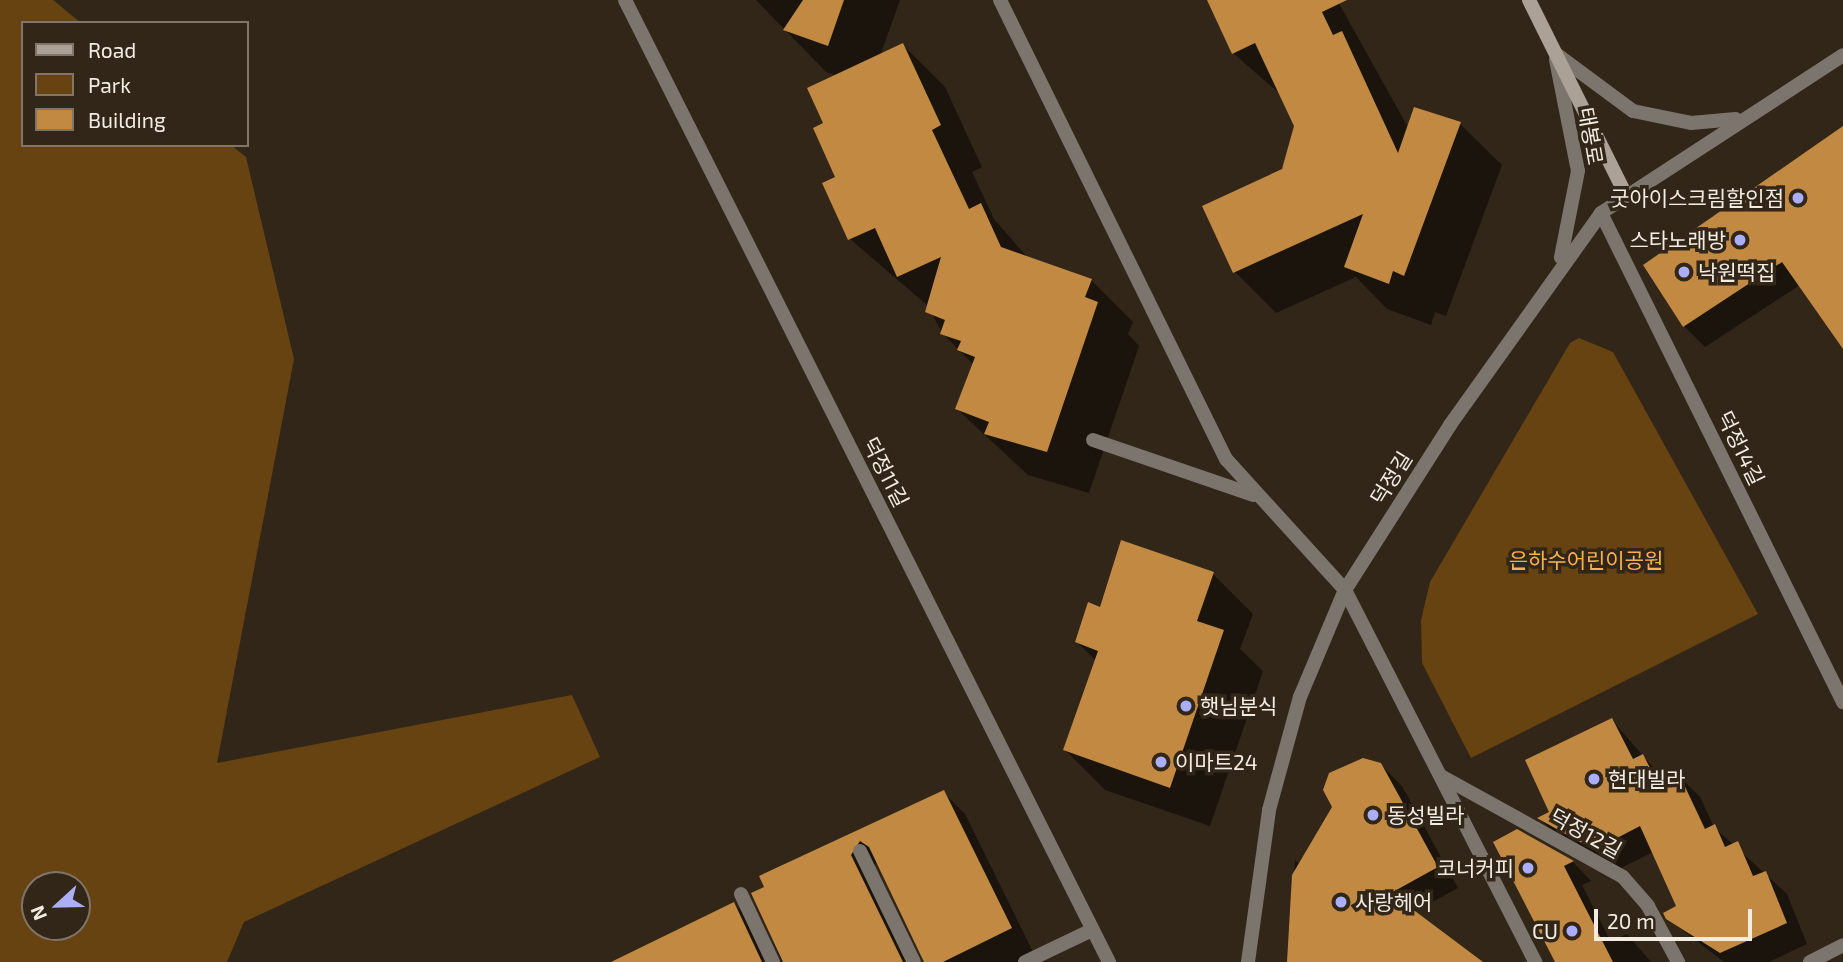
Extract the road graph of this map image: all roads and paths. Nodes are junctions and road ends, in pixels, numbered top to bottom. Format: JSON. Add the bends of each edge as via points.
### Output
{"nodes":[{"id":1,"x":625,"y":0,"type":"edge"},
{"id":2,"x":1000,"y":0,"type":"edge"},
{"id":3,"x":1529,"y":0,"type":"edge"},
{"id":4,"x":1555,"y":52,"type":"junction"},
{"id":5,"x":1843,"y":55,"type":"edge"},
{"id":6,"x":1740,"y":118,"type":"junction"},
{"id":7,"x":1625,"y":192,"type":"junction"},
{"id":8,"x":1601,"y":213,"type":"junction"},
{"id":9,"x":1558,"y":267,"type":"junction"},
{"id":10,"x":1093,"y":440,"type":"dead end"},
{"id":11,"x":1255,"y":495,"type":"junction"},
{"id":12,"x":1345,"y":590,"type":"junction"},
{"id":13,"x":1843,"y":702,"type":"edge"},
{"id":14,"x":1440,"y":776,"type":"junction"},
{"id":15,"x":860,"y":851,"type":"dead end"},
{"id":16,"x":740,"y":894,"type":"dead end"},
{"id":17,"x":1092,"y":930,"type":"junction"},
{"id":18,"x":1843,"y":945,"type":"edge"},
{"id":19,"x":773,"y":962,"type":"edge"},
{"id":20,"x":914,"y":962,"type":"edge"},
{"id":21,"x":1026,"y":962,"type":"edge"},
{"id":22,"x":1109,"y":962,"type":"edge"},
{"id":23,"x":1248,"y":962,"type":"edge"},
{"id":24,"x":1535,"y":962,"type":"edge"},
{"id":25,"x":1678,"y":962,"type":"edge"},
{"id":26,"x":1810,"y":962,"type":"edge"}],
"edges":[{"from":1,"to":17,"type":"street","name":"덕정11길"},
{"from":2,"to":11,"type":"street","via":[[1210,429]]},
{"from":3,"to":4,"type":"street","name":"태봉로"},
{"from":4,"to":6,"type":"street","name":"덕정길","via":[[1633,111],[1690,123]]},
{"from":4,"to":7,"type":"street","name":"태봉로"},
{"from":4,"to":9,"type":"street","name":"태봉로","via":[[1578,171]]},
{"from":5,"to":6,"type":"street","name":"덕정길"},
{"from":6,"to":7,"type":"street","name":"덕정길"},
{"from":7,"to":8,"type":"street","name":"덕정길"},
{"from":8,"to":9,"type":"street","name":"덕정길"},
{"from":8,"to":13,"type":"street","name":"덕정14길"},
{"from":9,"to":12,"type":"street","name":"덕정길"},
{"from":10,"to":11,"type":"street"},
{"from":11,"to":12,"type":"street"},
{"from":12,"to":14,"type":"street"},
{"from":12,"to":23,"type":"street","name":"덕정길","via":[[1300,696],[1269,810]]},
{"from":14,"to":24,"type":"street"},
{"from":14,"to":25,"type":"street","name":"덕정12길","via":[[1623,877],[1648,906]]},
{"from":15,"to":20,"type":"street"},
{"from":16,"to":19,"type":"street"},
{"from":17,"to":21,"type":"street"},
{"from":17,"to":22,"type":"street","name":"덕정11길"},
{"from":18,"to":26,"type":"street"}]}
